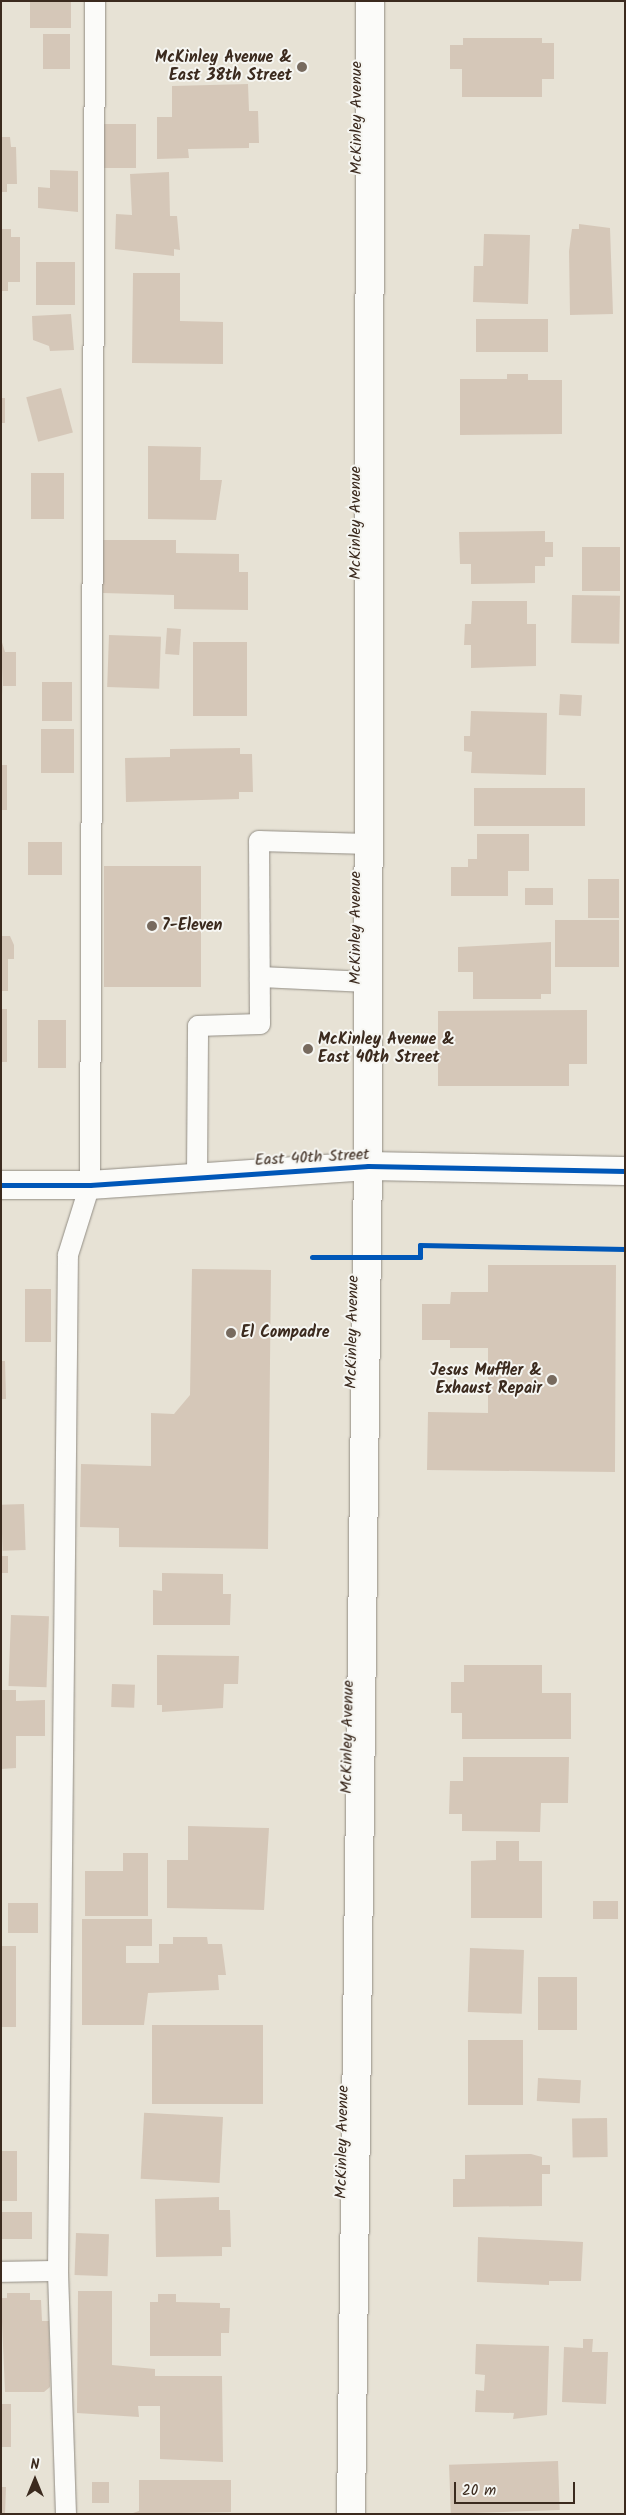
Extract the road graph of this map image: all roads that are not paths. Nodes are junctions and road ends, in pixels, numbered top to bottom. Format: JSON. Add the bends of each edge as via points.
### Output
{"nodes":[{"id":1,"x":95,"y":1,"type":"edge"},
{"id":2,"x":370,"y":1,"type":"edge"},
{"id":3,"x":369,"y":844,"type":"junction"},
{"id":4,"x":260,"y":977,"type":"junction"},
{"id":5,"x":368,"y":982,"type":"junction"},
{"id":6,"x":368,"y":1166,"type":"junction"},
{"id":7,"x":625,"y":1171,"type":"edge"},
{"id":8,"x":197,"y":1177,"type":"junction"},
{"id":9,"x":1,"y":1185,"type":"edge"},
{"id":10,"x":90,"y":1185,"type":"junction"},
{"id":11,"x":58,"y":2271,"type":"junction"},
{"id":12,"x":1,"y":2272,"type":"edge"},
{"id":13,"x":66,"y":2514,"type":"edge"},
{"id":14,"x":352,"y":2514,"type":"edge"}],
"edges":[{"from":1,"to":10,"type":"lane"},
{"from":2,"to":3,"type":"main road","name":"McKinley Avenue"},
{"from":3,"to":4,"type":"lane","via":[[259,841]]},
{"from":3,"to":5,"type":"main road","name":"McKinley Avenue"},
{"from":4,"to":5,"type":"lane"},
{"from":4,"to":8,"type":"lane","via":[[260,1024],[198,1026]]},
{"from":5,"to":6,"type":"main road","name":"McKinley Avenue"},
{"from":6,"to":7,"type":"main road","name":"East 40th Street"},
{"from":6,"to":8,"type":"main road","name":"East 40th Street"},
{"from":6,"to":14,"type":"main road","name":"McKinley Avenue"},
{"from":8,"to":10,"type":"main road","name":"East 40th Street"},
{"from":9,"to":10,"type":"main road","name":"East 40th Street"},
{"from":10,"to":11,"type":"lane","via":[[68,1255]]},
{"from":11,"to":12,"type":"lane"},
{"from":11,"to":13,"type":"lane"}]}
